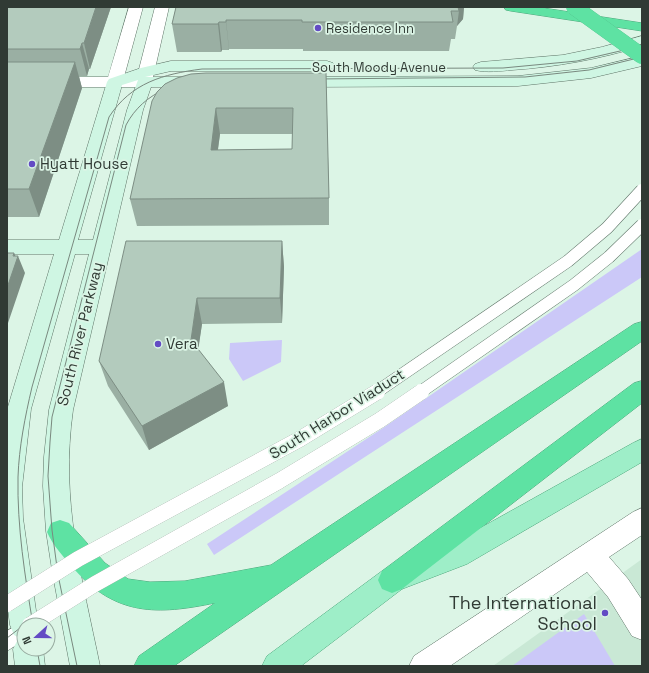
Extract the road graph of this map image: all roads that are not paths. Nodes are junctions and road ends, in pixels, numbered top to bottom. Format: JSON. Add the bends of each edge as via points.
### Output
{"nodes":[{"id":1,"x":136,"y":7,"type":"edge"},
{"id":2,"x":162,"y":7,"type":"edge"},
{"id":3,"x":511,"y":7,"type":"edge"},
{"id":4,"x":574,"y":7,"type":"edge"},
{"id":5,"x":642,"y":27,"type":"edge"},
{"id":6,"x":642,"y":41,"type":"edge"},
{"id":7,"x":642,"y":56,"type":"edge"},
{"id":8,"x":642,"y":61,"type":"edge"},
{"id":9,"x":339,"y":66,"type":"dead end"},
{"id":10,"x":386,"y":67,"type":"dead end"},
{"id":11,"x":146,"y":76,"type":"junction"},
{"id":12,"x":7,"y":82,"type":"edge"},
{"id":13,"x":115,"y":82,"type":"junction"},
{"id":14,"x":211,"y":82,"type":"edge"},
{"id":15,"x":280,"y":82,"type":"edge"},
{"id":16,"x":642,"y":190,"type":"edge"},
{"id":17,"x":642,"y":225,"type":"edge"},
{"id":18,"x":7,"y":247,"type":"edge"},
{"id":19,"x":66,"y":247,"type":"junction"},
{"id":20,"x":101,"y":247,"type":"junction"},
{"id":21,"x":642,"y":330,"type":"edge"},
{"id":22,"x":642,"y":390,"type":"edge"},
{"id":23,"x":642,"y":450,"type":"edge"},
{"id":24,"x":642,"y":520,"type":"edge"},
{"id":25,"x":60,"y":532,"type":"junction"},
{"id":26,"x":590,"y":555,"type":"junction"},
{"id":27,"x":279,"y":576,"type":"junction"},
{"id":28,"x":392,"y":580,"type":"junction"},
{"id":29,"x":7,"y":604,"type":"edge"},
{"id":30,"x":23,"y":617,"type":"edge"},
{"id":31,"x":43,"y":617,"type":"edge"},
{"id":32,"x":642,"y":626,"type":"edge"},
{"id":33,"x":16,"y":635,"type":"edge"},
{"id":34,"x":7,"y":642,"type":"edge"},
{"id":35,"x":85,"y":666,"type":"edge"},
{"id":36,"x":149,"y":666,"type":"edge"},
{"id":37,"x":277,"y":666,"type":"edge"},
{"id":38,"x":424,"y":666,"type":"edge"}],
"edges":[{"from":1,"to":13,"type":"street"},
{"from":2,"to":11,"type":"street","name":"South River Parkway"},
{"from":3,"to":5,"type":"highway","bridge":true},
{"from":4,"to":7,"type":"highway","bridge":true},
{"from":6,"to":10,"type":"street","name":"South Moody Avenue","via":[[553,62],[499,66]]},
{"from":8,"to":15,"type":"street","name":"South Moody Avenue","via":[[592,73],[530,80]]},
{"from":9,"to":11,"type":"street","name":"South Moody Avenue","via":[[171,66]]},
{"from":11,"to":13,"type":"street","name":"South Moody Avenue"},
{"from":11,"to":14,"type":"street","name":"South Moody Avenue"},
{"from":11,"to":20,"type":"street","name":"South River Parkway"},
{"from":12,"to":13,"type":"street","name":"South Moody Avenue"},
{"from":13,"to":19,"type":"street"},
{"from":16,"to":29,"type":"lane","name":"South Harbor Viaduct","bridge":true,"via":[[615,221],[581,251],[376,392],[301,438],[64,567]]},
{"from":17,"to":31,"type":"lane","name":"South Harbor Viaduct","bridge":true,"via":[[609,257],[574,285],[380,420],[285,477],[95,584]]},
{"from":18,"to":19,"type":"street"},
{"from":19,"to":20,"type":"street"},
{"from":19,"to":30,"type":"street","via":[[19,409],[13,447],[9,487],[10,518]]},
{"from":20,"to":25,"type":"street","name":"South River Parkway","via":[[61,410],[56,459]]},
{"from":21,"to":27,"type":"highway"},
{"from":22,"to":28,"type":"highway"},
{"from":23,"to":28,"type":"main road","via":[[457,555]]},
{"from":24,"to":26,"type":"street"},
{"from":25,"to":27,"type":"highway","via":[[90,569],[122,592],[144,596],[184,594]]},
{"from":25,"to":35,"type":"street","name":"South River Parkway"},
{"from":26,"to":32,"type":"street","via":[[618,588]]},
{"from":26,"to":38,"type":"street"},
{"from":27,"to":36,"type":"highway"},
{"from":28,"to":37,"type":"main road"},
{"from":33,"to":34,"type":"lane"}]}
